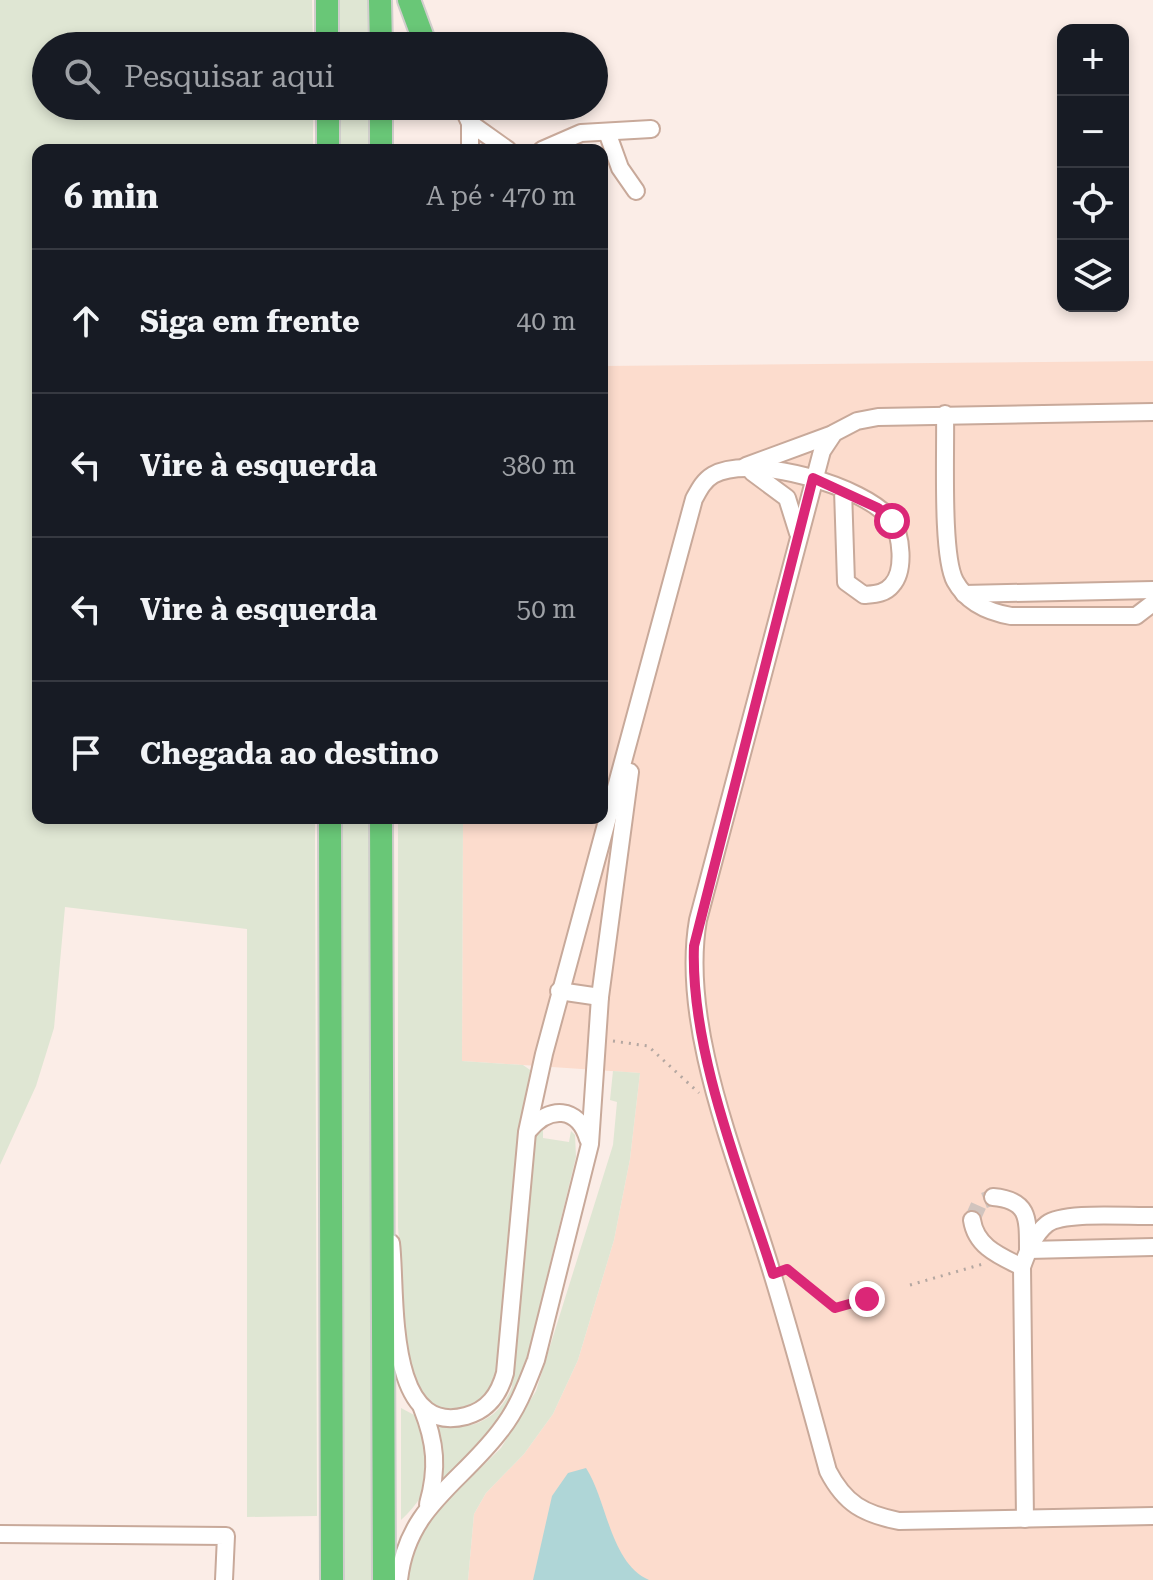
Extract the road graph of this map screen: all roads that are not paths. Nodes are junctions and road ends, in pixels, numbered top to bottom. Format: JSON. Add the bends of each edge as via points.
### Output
{"nodes":[{"id":1,"x":327,"y":0,"type":"edge"},
{"id":2,"x":380,"y":0,"type":"edge"},
{"id":3,"x":409,"y":0,"type":"edge"},
{"id":4,"x":327,"y":32,"type":"edge"},
{"id":5,"x":381,"y":32,"type":"edge"},
{"id":6,"x":421,"y":32,"type":"edge"},
{"id":7,"x":328,"y":120,"type":"edge"},
{"id":8,"x":381,"y":120,"type":"edge"},
{"id":9,"x":469,"y":120,"type":"edge"},
{"id":10,"x":470,"y":123,"type":"junction"},
{"id":11,"x":651,"y":129,"type":"dead end"},
{"id":12,"x":607,"y":132,"type":"junction"},
{"id":13,"x":328,"y":144,"type":"edge"},
{"id":14,"x":381,"y":144,"type":"edge"},
{"id":15,"x":470,"y":144,"type":"edge"},
{"id":16,"x":500,"y":144,"type":"edge"},
{"id":17,"x":556,"y":144,"type":"edge"},
{"id":18,"x":636,"y":191,"type":"dead end"},
{"id":19,"x":1153,"y":412,"type":"edge"},
{"id":20,"x":945,"y":414,"type":"junction"},
{"id":21,"x":834,"y":433,"type":"junction"},
{"id":22,"x":744,"y":467,"type":"junction"},
{"id":23,"x":813,"y":478,"type":"junction"},
{"id":24,"x":843,"y":490,"type":"junction"},
{"id":25,"x":798,"y":533,"type":"junction"},
{"id":26,"x":1153,"y":590,"type":"edge"},
{"id":27,"x":964,"y":594,"type":"junction"},
{"id":28,"x":1153,"y":603,"type":"edge"},
{"id":29,"x":647,"y":683,"type":"junction"},
{"id":30,"x":608,"y":820,"type":"edge"},
{"id":31,"x":330,"y":824,"type":"edge"},
{"id":32,"x":381,"y":824,"type":"edge"},
{"id":33,"x":393,"y":824,"type":"edge"},
{"id":34,"x":607,"y":824,"type":"edge"},
{"id":35,"x":559,"y":991,"type":"junction"},
{"id":36,"x":600,"y":997,"type":"junction"},
{"id":37,"x":381,"y":1015,"type":"junction"},
{"id":38,"x":527,"y":1132,"type":"junction"},
{"id":39,"x":590,"y":1144,"type":"junction"},
{"id":40,"x":383,"y":1182,"type":"junction"},
{"id":41,"x":993,"y":1197,"type":"dead end"},
{"id":42,"x":1153,"y":1216,"type":"edge"},
{"id":43,"x":972,"y":1220,"type":"dead end"},
{"id":44,"x":1153,"y":1247,"type":"edge"},
{"id":45,"x":1028,"y":1250,"type":"junction"},
{"id":46,"x":1022,"y":1267,"type":"junction"},
{"id":47,"x":422,"y":1408,"type":"junction"},
{"id":48,"x":428,"y":1506,"type":"junction"},
{"id":49,"x":1153,"y":1516,"type":"edge"},
{"id":50,"x":1025,"y":1519,"type":"junction"},
{"id":51,"x":0,"y":1534,"type":"edge"},
{"id":52,"x":224,"y":1580,"type":"edge"},
{"id":53,"x":332,"y":1580,"type":"edge"},
{"id":54,"x":384,"y":1580,"type":"edge"},
{"id":55,"x":399,"y":1580,"type":"edge"}],
"edges":[{"from":1,"to":4,"type":"highway"},
{"from":2,"to":5,"type":"highway"},
{"from":3,"to":6,"type":"highway"},
{"from":7,"to":13,"type":"highway"},
{"from":8,"to":14,"type":"highway"},
{"from":9,"to":10,"type":"lane"},
{"from":10,"to":15,"type":"lane"},
{"from":10,"to":16,"type":"lane"},
{"from":11,"to":12,"type":"lane"},
{"from":12,"to":17,"type":"lane","via":[[581,133]]},
{"from":12,"to":18,"type":"lane","via":[[620,168]]},
{"from":19,"to":20,"type":"lane"},
{"from":20,"to":21,"type":"lane","via":[[878,417]]},
{"from":20,"to":27,"type":"lane","via":[[950,569]]},
{"from":21,"to":22,"type":"lane"},
{"from":21,"to":23,"type":"lane"},
{"from":22,"to":23,"type":"lane"},
{"from":22,"to":25,"type":"lane","via":[[787,498]]},
{"from":22,"to":29,"type":"lane","via":[[712,476],[694,499]]},
{"from":23,"to":24,"type":"lane"},
{"from":23,"to":25,"type":"lane"},
{"from":24,"to":24,"type":"lane","via":[[846,582],[864,595],[882,592],[893,585],[900,569],[898,535],[878,508]]},
{"from":25,"to":50,"type":"lane","via":[[693,956],[695,991],[721,1113],[838,1491],[869,1515],[899,1521]]},
{"from":26,"to":27,"type":"lane"},
{"from":27,"to":28,"type":"lane","via":[[992,613],[1011,616],[1136,616]]},
{"from":29,"to":30,"type":"lane"},
{"from":29,"to":36,"type":"lane","via":[[623,810]]},
{"from":31,"to":53,"type":"highway"},
{"from":32,"to":37,"type":"highway"},
{"from":33,"to":37,"type":"highway","via":[[393,916]]},
{"from":34,"to":35,"type":"lane"},
{"from":35,"to":36,"type":"lane"},
{"from":35,"to":38,"type":"lane"},
{"from":36,"to":39,"type":"lane"},
{"from":37,"to":40,"type":"highway"},
{"from":38,"to":39,"type":"lane","via":[[550,1112],[568,1113],[579,1119]]},
{"from":38,"to":47,"type":"lane","via":[[500,1391],[475,1414],[459,1418]]},
{"from":39,"to":48,"type":"lane","via":[[523,1394],[499,1434]]},
{"from":40,"to":47,"type":"lane","via":[[396,1276],[398,1348],[404,1377]]},
{"from":40,"to":54,"type":"highway"},
{"from":41,"to":45,"type":"lane","via":[[1012,1199],[1023,1209]]},
{"from":42,"to":45,"type":"lane","via":[[1063,1218],[1047,1224]]},
{"from":43,"to":46,"type":"lane","via":[[974,1234]]},
{"from":44,"to":45,"type":"lane"},
{"from":45,"to":46,"type":"lane"},
{"from":46,"to":50,"type":"lane"},
{"from":47,"to":48,"type":"lane","via":[[436,1454]]},
{"from":48,"to":55,"type":"lane","via":[[410,1534]]},
{"from":49,"to":50,"type":"lane"},
{"from":51,"to":52,"type":"lane","via":[[226,1536]]}]}
